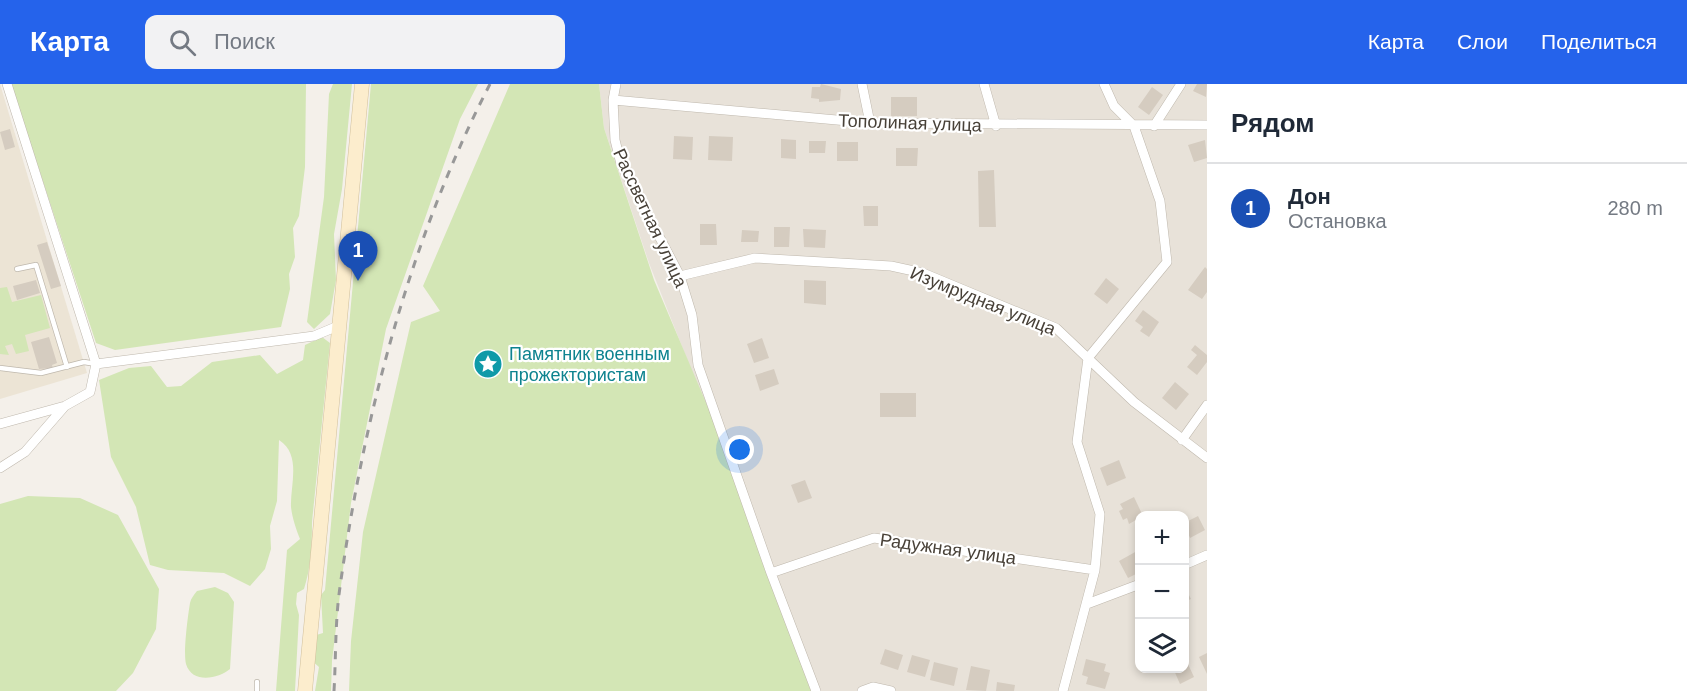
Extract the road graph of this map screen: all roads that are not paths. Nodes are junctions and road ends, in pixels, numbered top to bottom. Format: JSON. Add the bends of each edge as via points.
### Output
{"nodes":[{"id":1,"x":7,"y":84,"type":"edge"},
{"id":2,"x":362,"y":84,"type":"edge"},
{"id":3,"x":616,"y":84,"type":"edge"},
{"id":4,"x":862,"y":84,"type":"edge"},
{"id":5,"x":984,"y":84,"type":"edge"},
{"id":6,"x":1104,"y":84,"type":"edge"},
{"id":7,"x":1181,"y":84,"type":"edge"},
{"id":8,"x":613,"y":100,"type":"junction"},
{"id":9,"x":870,"y":123,"type":"junction"},
{"id":10,"x":1207,"y":125,"type":"edge"},
{"id":11,"x":996,"y":126,"type":"junction"},
{"id":12,"x":1134,"y":126,"type":"junction"},
{"id":13,"x":1154,"y":126,"type":"junction"},
{"id":14,"x":17,"y":269,"type":"dead end"},
{"id":15,"x":680,"y":276,"type":"junction"},
{"id":16,"x":338,"y":326,"type":"junction"},
{"id":17,"x":1088,"y":358,"type":"junction"},
{"id":18,"x":96,"y":364,"type":"junction"},
{"id":19,"x":67,"y":367,"type":"junction"},
{"id":20,"x":0,"y":368,"type":"edge"},
{"id":21,"x":1207,"y":405,"type":"edge"},
{"id":22,"x":65,"y":406,"type":"junction"},
{"id":23,"x":0,"y":424,"type":"edge"},
{"id":24,"x":1182,"y":440,"type":"junction"},
{"id":25,"x":1207,"y":458,"type":"edge"},
{"id":26,"x":0,"y":468,"type":"edge"},
{"id":27,"x":1207,"y":555,"type":"edge"},
{"id":28,"x":1189,"y":563,"type":"edge"},
{"id":29,"x":1095,"y":570,"type":"junction"},
{"id":30,"x":771,"y":573,"type":"junction"},
{"id":31,"x":1135,"y":586,"type":"edge"},
{"id":32,"x":1087,"y":604,"type":"junction"},
{"id":33,"x":257,"y":682,"type":"dead end"},
{"id":34,"x":257,"y":691,"type":"edge"},
{"id":35,"x":305,"y":691,"type":"edge"},
{"id":36,"x":816,"y":691,"type":"edge"},
{"id":37,"x":862,"y":691,"type":"edge"},
{"id":38,"x":891,"y":691,"type":"edge"},
{"id":39,"x":1063,"y":691,"type":"edge"}],
"edges":[{"from":1,"to":18,"type":"street"},
{"from":2,"to":16,"type":"street"},
{"from":3,"to":8,"type":"street","name":"Рассветная улица"},
{"from":4,"to":9,"type":"street"},
{"from":5,"to":11,"type":"street"},
{"from":6,"to":12,"type":"street","via":[[1114,106]]},
{"from":7,"to":13,"type":"street"},
{"from":8,"to":9,"type":"street","name":"Тополиная улица"},
{"from":8,"to":15,"type":"street","name":"Рассветная улица","via":[[621,164]]},
{"from":9,"to":11,"type":"street","name":"Тополиная улица"},
{"from":10,"to":13,"type":"street","name":"Тополиная улица"},
{"from":11,"to":12,"type":"street","name":"Тополиная улица"},
{"from":12,"to":13,"type":"street","name":"Тополиная улица"},
{"from":12,"to":17,"type":"street","via":[[1160,201],[1167,262]]},
{"from":14,"to":19,"type":"lane","via":[[36,265]]},
{"from":15,"to":17,"type":"street","name":"Изумрудная улица","via":[[756,258],[891,266],[922,273],[1056,328]]},
{"from":15,"to":30,"type":"street","name":"Рассветная улица","via":[[692,315],[698,365]]},
{"from":16,"to":18,"type":"street","via":[[314,336]]},
{"from":16,"to":35,"type":"street"},
{"from":17,"to":24,"type":"street","name":"Изумрудная улица"},
{"from":17,"to":29,"type":"street","via":[[1077,442],[1100,514]]},
{"from":18,"to":19,"type":"lane"},
{"from":18,"to":22,"type":"street","via":[[90,392]]},
{"from":19,"to":20,"type":"lane","via":[[41,373]]},
{"from":21,"to":24,"type":"street"},
{"from":22,"to":23,"type":"street"},
{"from":22,"to":26,"type":"street","via":[[25,452]]},
{"from":24,"to":25,"type":"street","name":"Изумрудная улица"},
{"from":27,"to":28,"type":"street"},
{"from":29,"to":30,"type":"street","name":"Радужная улица","via":[[874,538]]},
{"from":29,"to":32,"type":"street"},
{"from":30,"to":36,"type":"street","name":"Рассветная улица"},
{"from":31,"to":32,"type":"street"},
{"from":32,"to":39,"type":"street"},
{"from":33,"to":34,"type":"lane"},
{"from":37,"to":38,"type":"street","via":[[873,687]]}]}
